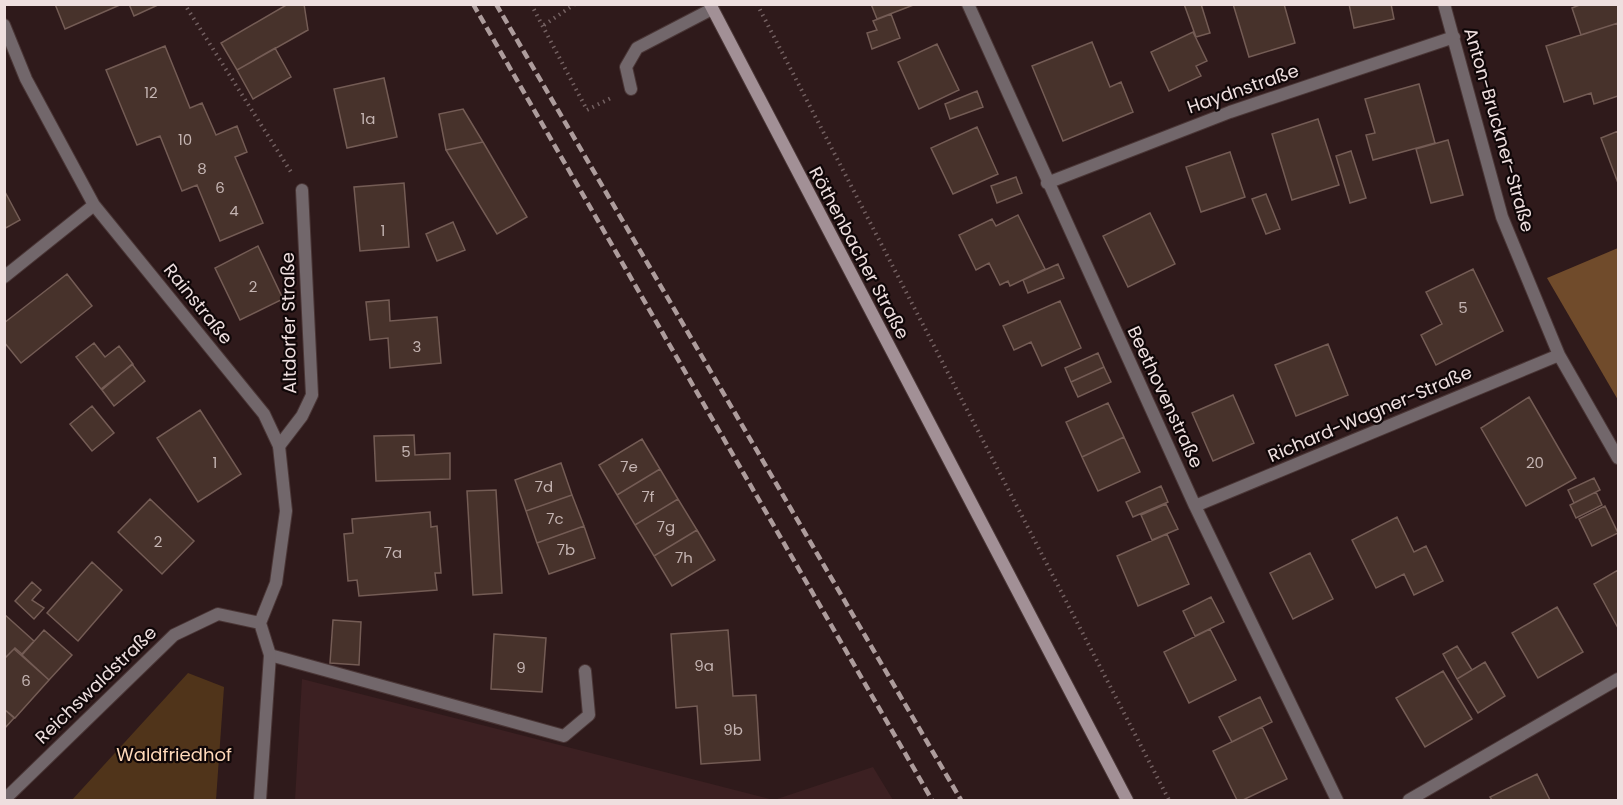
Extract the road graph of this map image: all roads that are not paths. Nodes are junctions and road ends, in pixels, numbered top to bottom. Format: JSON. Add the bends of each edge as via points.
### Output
{"nodes":[{"id":1,"x":968,"y":4,"type":"edge"},
{"id":2,"x":1444,"y":4,"type":"edge"},
{"id":3,"x":711,"y":7,"type":"edge"},
{"id":4,"x":4,"y":25,"type":"edge"},
{"id":5,"x":1454,"y":37,"type":"junction"},
{"id":6,"x":631,"y":89,"type":"road end"},
{"id":7,"x":1047,"y":183,"type":"junction"},
{"id":8,"x":302,"y":190,"type":"road end"},
{"id":9,"x":94,"y":206,"type":"junction"},
{"id":10,"x":4,"y":277,"type":"edge"},
{"id":11,"x":1559,"y":355,"type":"junction"},
{"id":12,"x":279,"y":446,"type":"junction"},
{"id":13,"x":1618,"y":458,"type":"edge"},
{"id":14,"x":1195,"y":506,"type":"junction"},
{"id":15,"x":260,"y":623,"type":"junction"},
{"id":16,"x":270,"y":655,"type":"junction"},
{"id":17,"x":585,"y":671,"type":"dead end"},
{"id":18,"x":1618,"y":679,"type":"edge"},
{"id":19,"x":4,"y":800,"type":"edge"},
{"id":20,"x":260,"y":801,"type":"edge"},
{"id":21,"x":1127,"y":801,"type":"edge"},
{"id":22,"x":1337,"y":801,"type":"edge"},
{"id":23,"x":1409,"y":801,"type":"edge"}],
"edges":[{"from":1,"to":7,"type":"street","name":"Beethovenstraße"},
{"from":2,"to":5,"type":"street","name":"Anton-Bruckner-Straße"},
{"from":3,"to":6,"type":"street","via":[[637,48],[626,67]]},
{"from":3,"to":21,"type":"main road","name":"Röthenbacher Straße"},
{"from":4,"to":9,"type":"street","name":"Rainstraße","via":[[31,90]]},
{"from":5,"to":7,"type":"street","name":"Haydnstraße","via":[[1230,112]]},
{"from":5,"to":11,"type":"street","name":"Anton-Bruckner-Straße","via":[[1502,217]]},
{"from":7,"to":14,"type":"street","name":"Beethovenstraße"},
{"from":8,"to":12,"type":"street","name":"Altdorfer Straße","via":[[312,395],[302,416]]},
{"from":9,"to":10,"type":"street"},
{"from":9,"to":12,"type":"street","name":"Rainstraße","via":[[264,414]]},
{"from":11,"to":13,"type":"street","name":"Anton-Bruckner-Straße"},
{"from":11,"to":14,"type":"street","name":"Richard-Wagner-Straße"},
{"from":12,"to":15,"type":"street","name":"Rainstraße","via":[[285,511],[276,583]]},
{"from":14,"to":22,"type":"street","name":"Beethovenstraße"},
{"from":15,"to":16,"type":"street"},
{"from":15,"to":19,"type":"street","name":"Reichswaldstraße","via":[[218,614],[174,634]]},
{"from":16,"to":17,"type":"street","via":[[564,736],[590,715]]},
{"from":16,"to":20,"type":"street"},
{"from":18,"to":23,"type":"street"}]}
